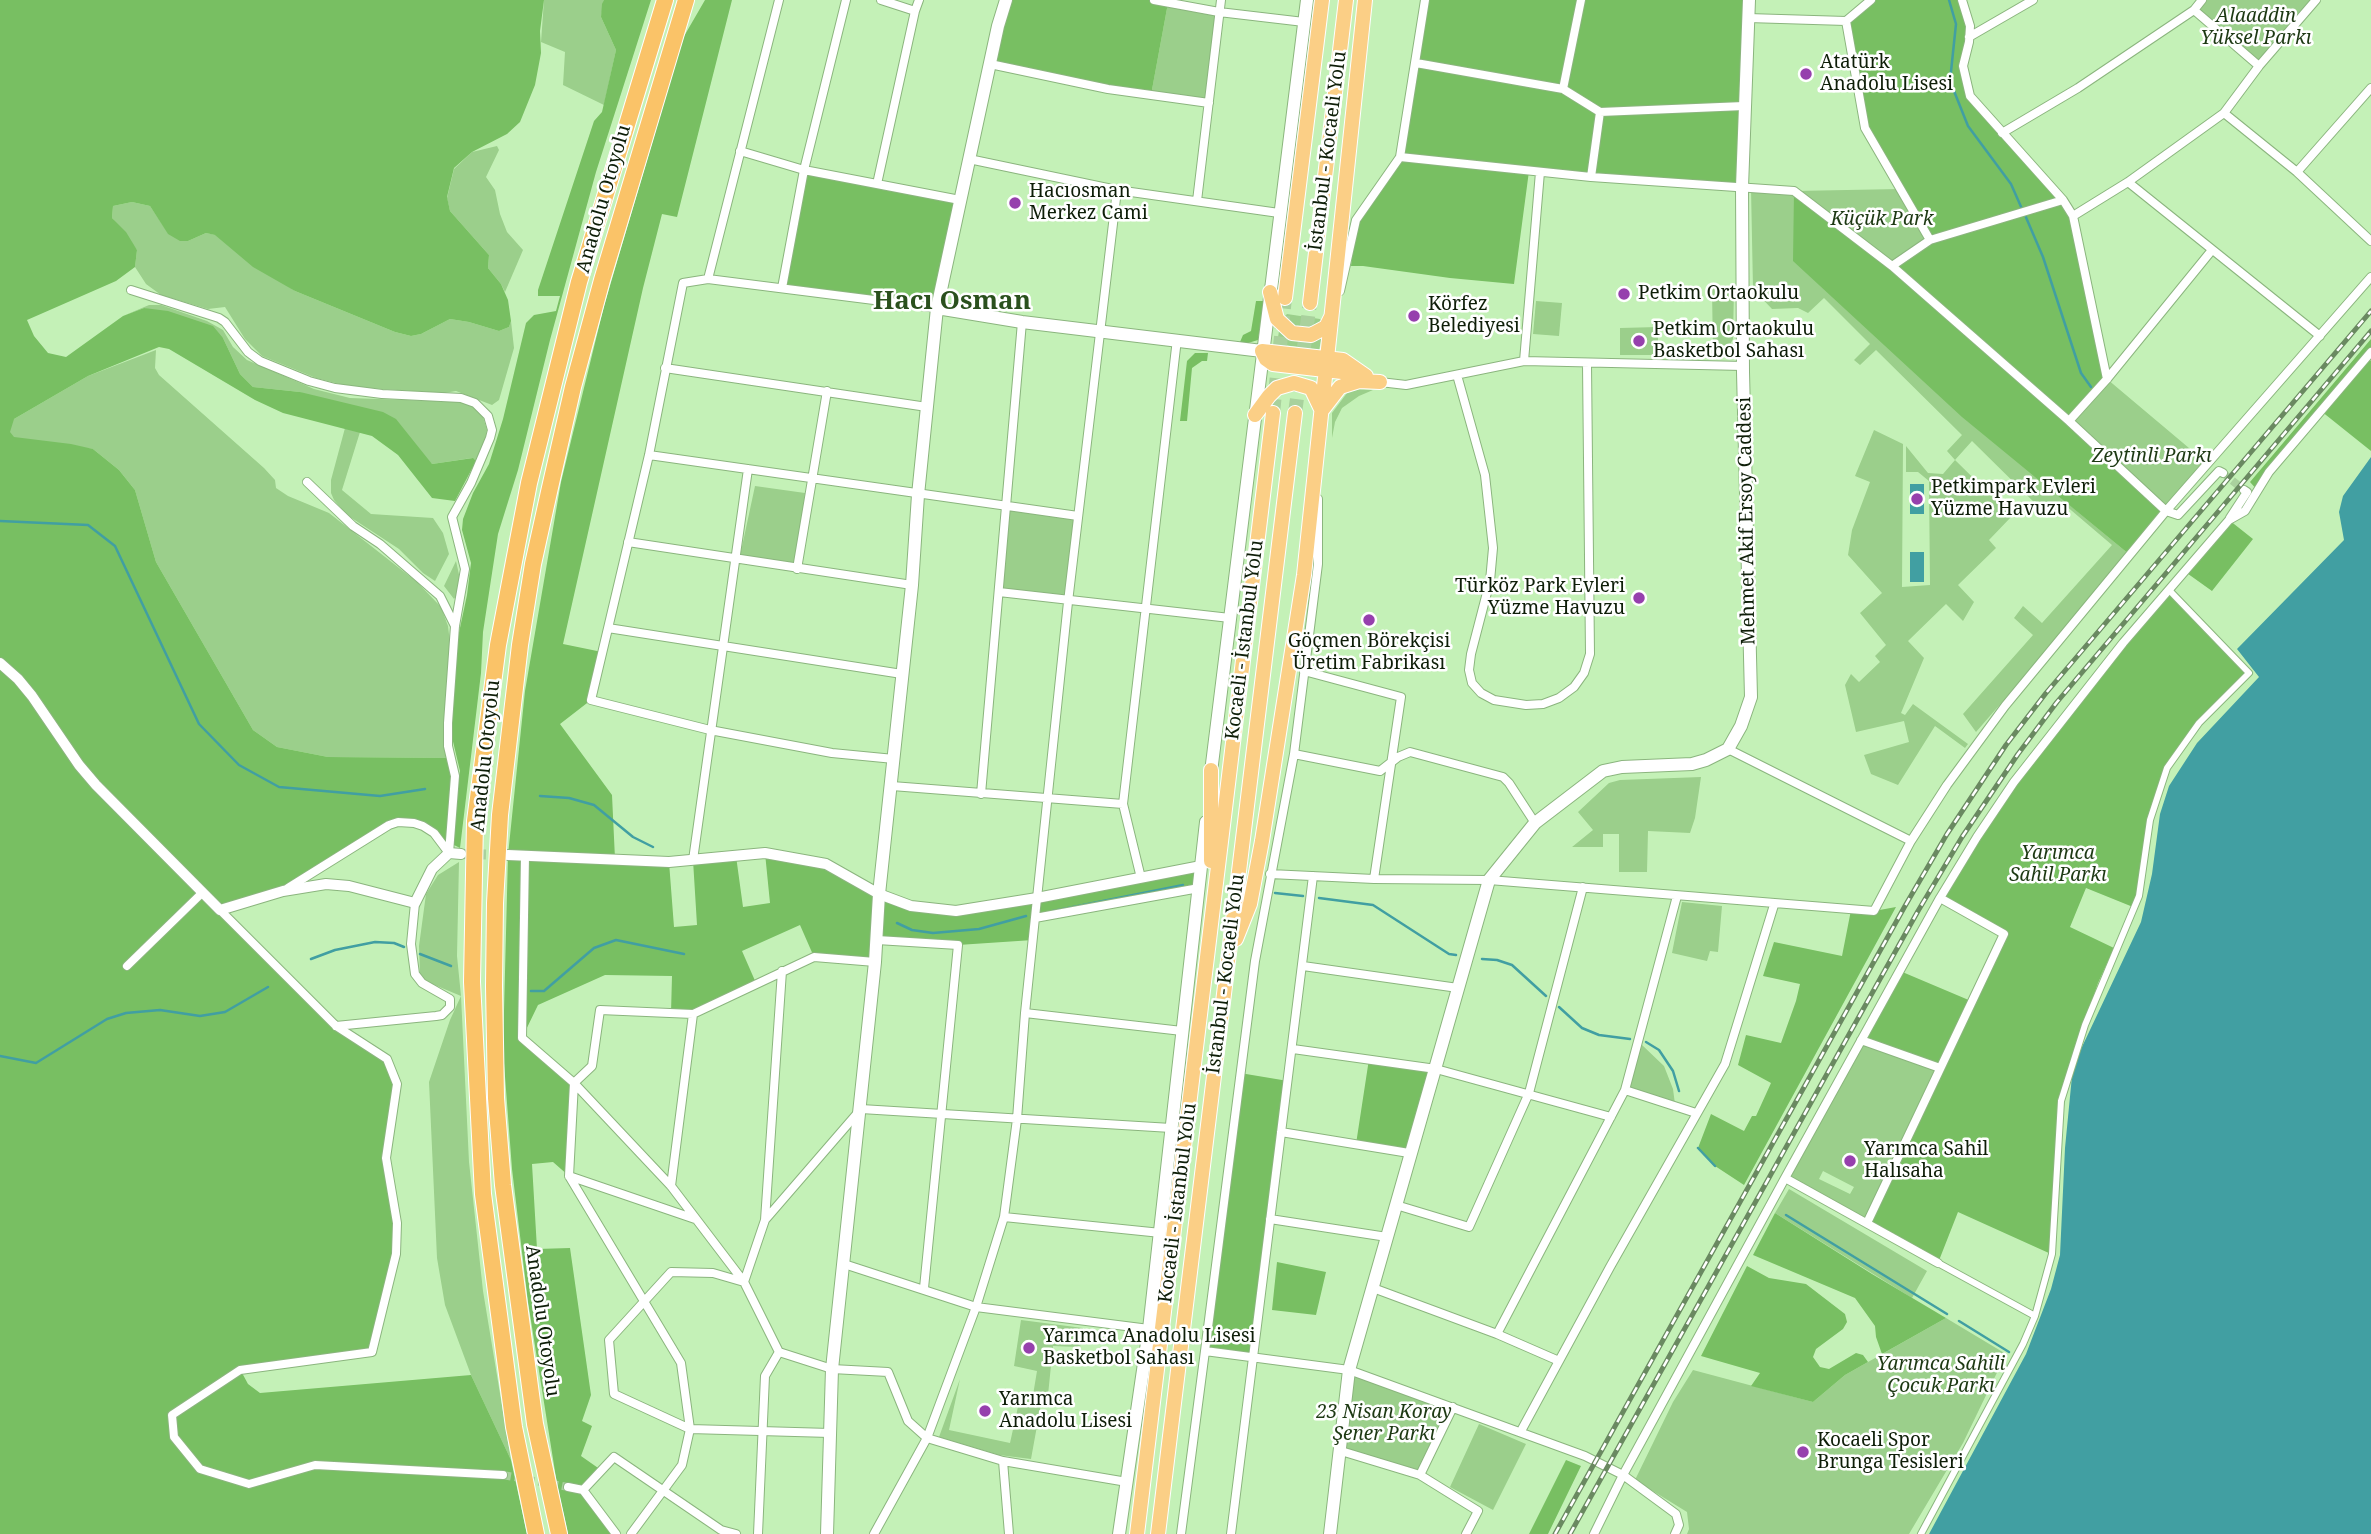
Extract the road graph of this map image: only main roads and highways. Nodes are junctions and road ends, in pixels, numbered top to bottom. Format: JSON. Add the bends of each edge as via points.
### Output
{"nodes":[{"id":1,"x":665,"y":0,"type":"edge"},
{"id":2,"x":686,"y":0,"type":"edge"},
{"id":3,"x":1006,"y":0,"type":"edge"},
{"id":4,"x":1307,"y":0,"type":"edge"},
{"id":5,"x":1322,"y":0,"type":"edge"},
{"id":6,"x":1346,"y":0,"type":"edge"},
{"id":7,"x":1365,"y":0,"type":"edge"},
{"id":8,"x":1749,"y":0,"type":"edge"},
{"id":9,"x":1269,"y":292,"type":"junction"},
{"id":10,"x":1284,"y":298,"type":"tunnel mouth"},
{"id":11,"x":1310,"y":303,"type":"tunnel mouth"},
{"id":12,"x":937,"y":308,"type":"junction"},
{"id":13,"x":1333,"y":311,"type":"junction"},
{"id":14,"x":1262,"y":351,"type":"junction"},
{"id":15,"x":1332,"y":363,"type":"junction"},
{"id":16,"x":1359,"y":381,"type":"junction"},
{"id":17,"x":1322,"y":410,"type":"junction"},
{"id":18,"x":1273,"y":413,"type":"tunnel mouth"},
{"id":19,"x":1295,"y":413,"type":"tunnel mouth"},
{"id":20,"x":1255,"y":415,"type":"junction"},
{"id":21,"x":1211,"y":770,"type":"junction"},
{"id":22,"x":1210,"y":932,"type":"junction"},
{"id":23,"x":1228,"y":960,"type":"junction"},
{"id":24,"x":536,"y":1534,"type":"edge"},
{"id":25,"x":559,"y":1534,"type":"edge"},
{"id":26,"x":827,"y":1534,"type":"edge"},
{"id":27,"x":1119,"y":1534,"type":"edge"},
{"id":28,"x":1137,"y":1534,"type":"edge"},
{"id":29,"x":1158,"y":1534,"type":"edge"},
{"id":30,"x":1330,"y":1534,"type":"edge"}],
"edges":[{"from":1,"to":24,"type":"highway","name":"Anadolu Otoyolu","via":[[579,282],[529,483],[498,645],[475,821],[472,982],[483,1194],[514,1426]]},
{"from":2,"to":25,"type":"highway","name":"Anadolu Otoyolu","via":[[602,280],[549,492],[520,645],[500,815],[494,986],[503,1185],[535,1424]]},
{"from":3,"to":12,"type":"main road"},
{"from":4,"to":9,"type":"main road"},
{"from":5,"to":10,"type":"highway"},
{"from":6,"to":11,"type":"highway","name":"İstanbul - Kocaeli Yolu"},
{"from":7,"to":13,"type":"highway"},
{"from":8,"to":30,"type":"main road","name":"Mehmet Akif Ersoy Caddesi","via":[[1742,187],[1751,697],[1728,749],[1692,764],[1602,771],[1535,823],[1489,880],[1349,1370]]},
{"from":9,"to":13,"type":"highway","via":[[1277,319],[1292,333],[1320,332]]},
{"from":9,"to":14,"type":"main road"},
{"from":12,"to":14,"type":"main road"},
{"from":12,"to":26,"type":"main road","via":[[832,1369]]},
{"from":13,"to":15,"type":"highway","via":[[1336,344]]},
{"from":14,"to":15,"type":"highway","via":[[1273,364]]},
{"from":14,"to":20,"type":"main road"},
{"from":15,"to":16,"type":"highway"},
{"from":15,"to":16,"type":"highway","via":[[1380,382]]},
{"from":15,"to":17,"type":"highway"},
{"from":16,"to":17,"type":"highway","via":[[1340,387]]},
{"from":17,"to":20,"type":"highway","via":[[1311,388],[1294,383],[1277,388]]},
{"from":17,"to":23,"type":"highway","via":[[1304,575],[1262,841],[1250,904]]},
{"from":18,"to":22,"type":"highway","name":"Kocaeli - İstanbul Yolu"},
{"from":19,"to":23,"type":"highway","name":"İstanbul - Kocaeli Yolu"},
{"from":20,"to":21,"type":"main road"},
{"from":21,"to":22,"type":"highway"},
{"from":21,"to":27,"type":"main road","via":[[1161,1233]]},
{"from":22,"to":28,"type":"highway","name":"Kocaeli - İstanbul Yolu"},
{"from":23,"to":29,"type":"highway","name":"İstanbul - Kocaeli Yolu"}]}
